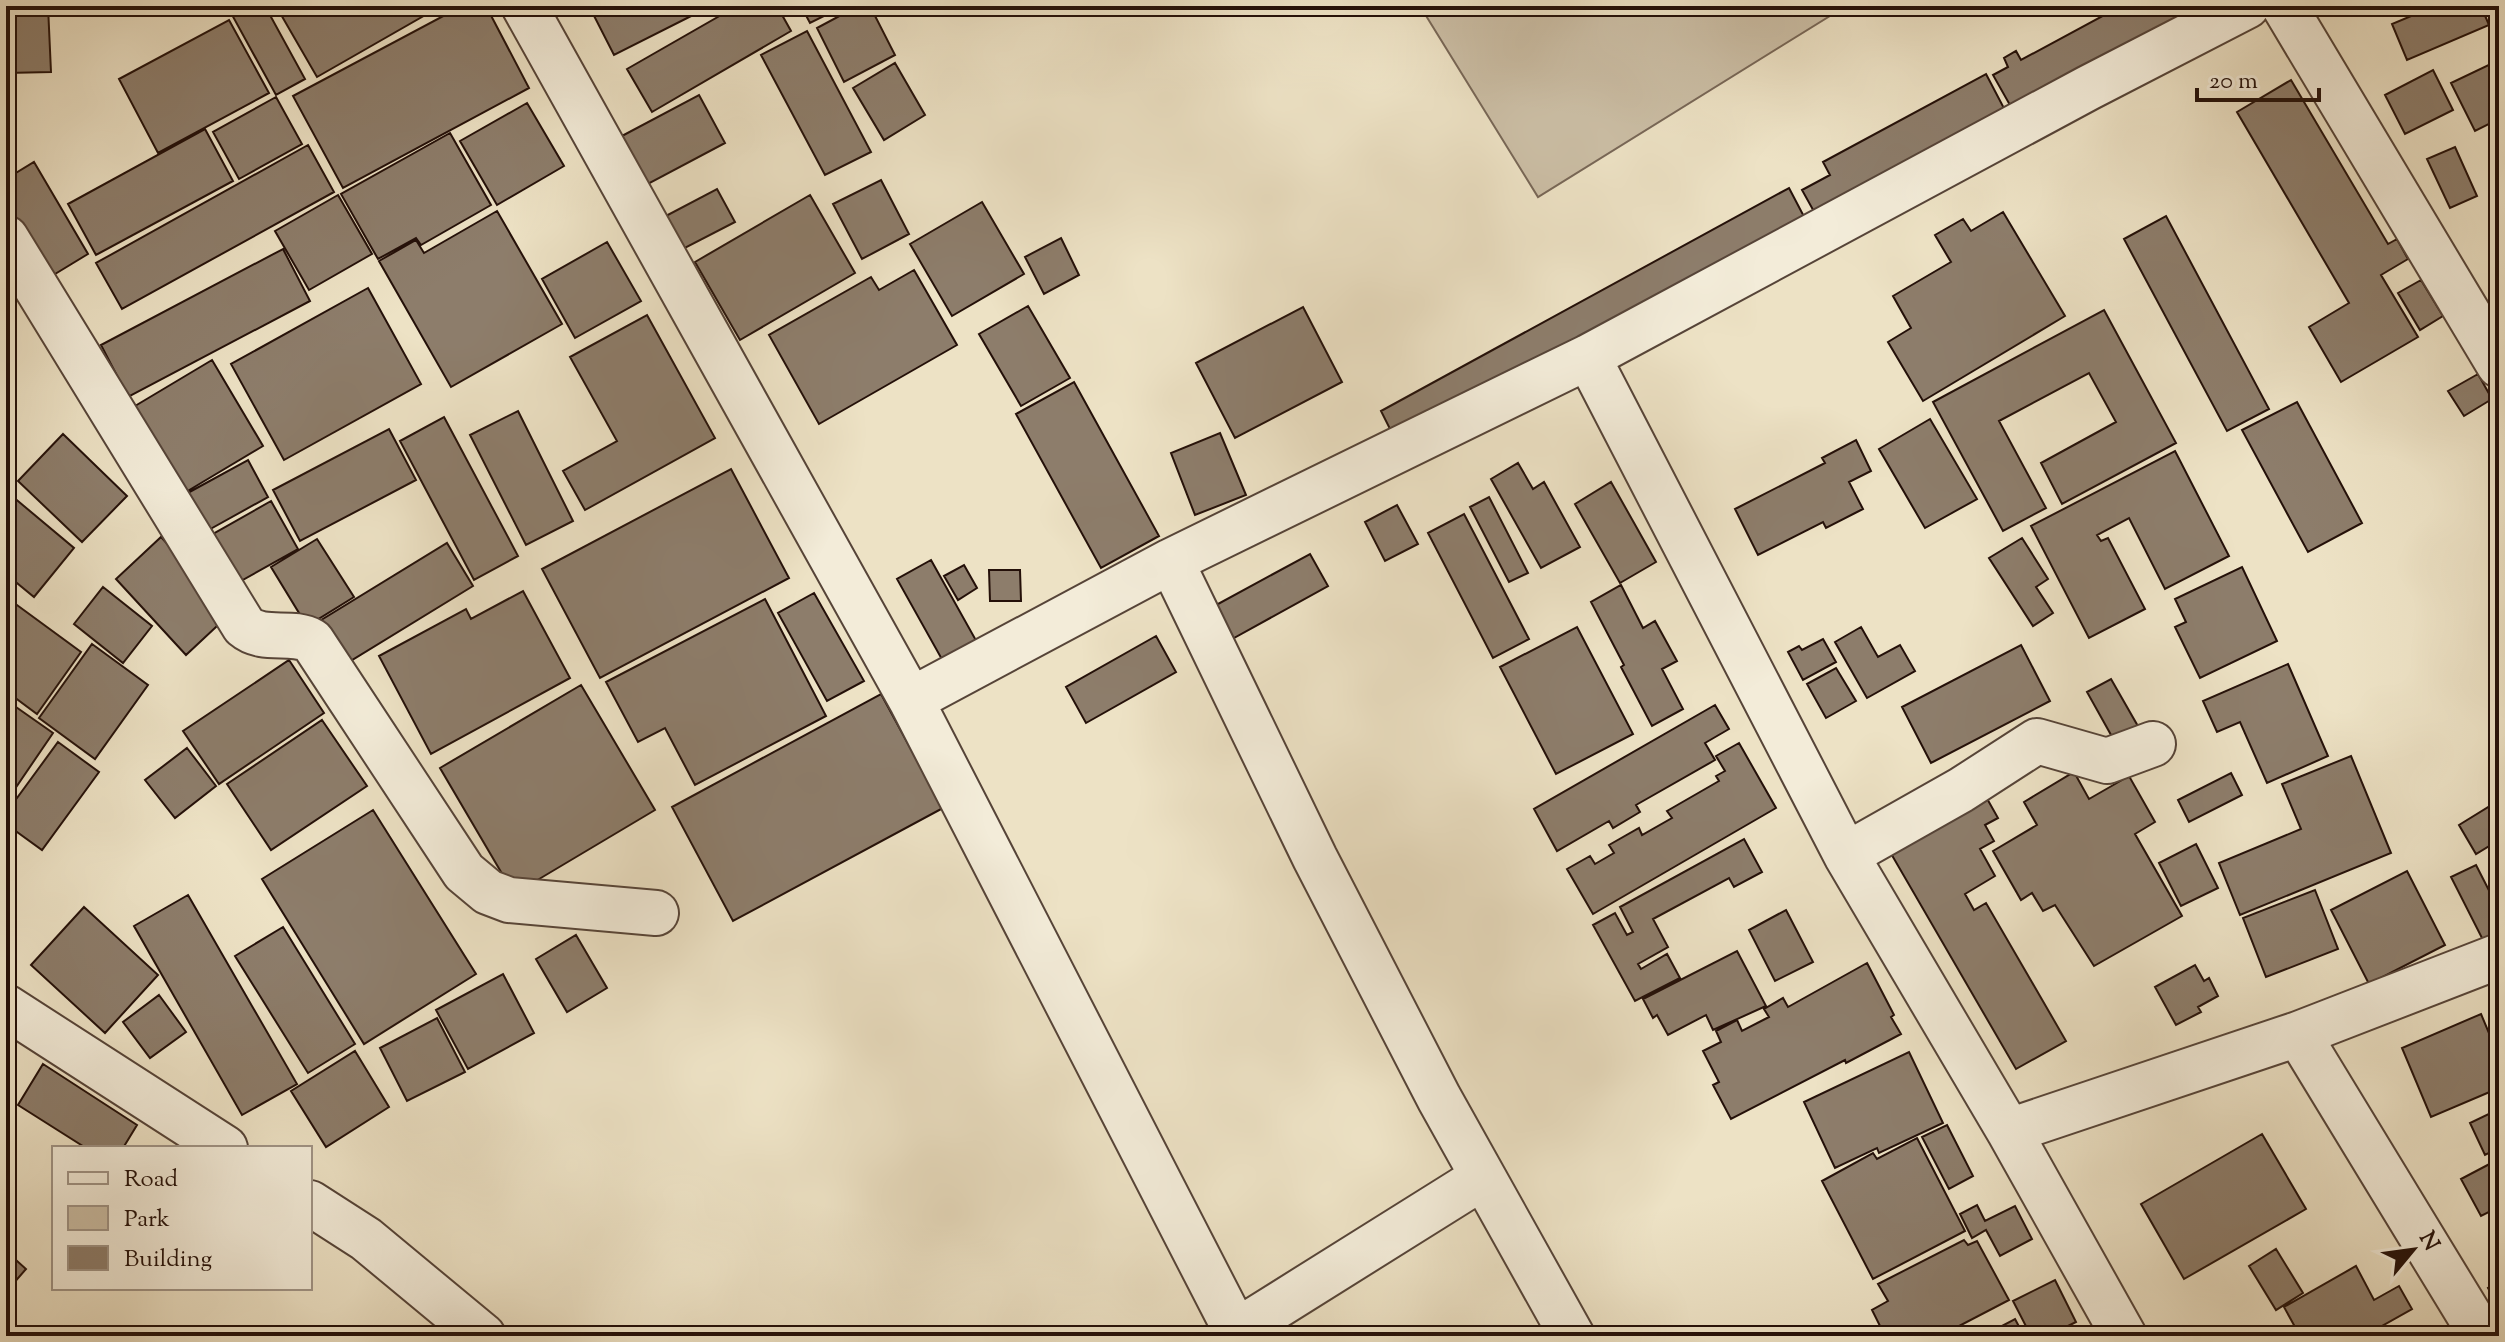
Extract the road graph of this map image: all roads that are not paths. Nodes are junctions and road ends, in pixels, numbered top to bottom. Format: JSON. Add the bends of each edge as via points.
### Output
{"nodes":[{"id":1,"x":524,"y":6,"type":"edge"},
{"id":2,"x":2247,"y":6,"type":"edge"},
{"id":3,"x":2284,"y":6,"type":"edge"},
{"id":4,"x":6,"y":238,"type":"edge"},
{"id":5,"x":1588,"y":357,"type":"junction"},
{"id":6,"x":2499,"y":365,"type":"edge"},
{"id":7,"x":1171,"y":561,"type":"junction"},
{"id":8,"x":911,"y":700,"type":"junction"},
{"id":9,"x":2153,"y":744,"type":"dead end"},
{"id":10,"x":1846,"y":855,"type":"junction"},
{"id":11,"x":656,"y":913,"type":"dead end"},
{"id":12,"x":2499,"y":956,"type":"edge"},
{"id":13,"x":6,"y":1007,"type":"edge"},
{"id":14,"x":2298,"y":1034,"type":"junction"},
{"id":15,"x":2009,"y":1131,"type":"junction"},
{"id":16,"x":222,"y":1146,"type":"edge"},
{"id":17,"x":1483,"y":1177,"type":"junction"},
{"id":18,"x":312,"y":1204,"type":"edge"},
{"id":19,"x":1233,"y":1334,"type":"edge"},
{"id":20,"x":483,"y":1336,"type":"edge"},
{"id":21,"x":1572,"y":1336,"type":"edge"},
{"id":22,"x":2124,"y":1336,"type":"edge"},
{"id":23,"x":2482,"y":1336,"type":"edge"}],
"edges":[{"from":1,"to":8,"type":"street"},
{"from":2,"to":5,"type":"street"},
{"from":3,"to":6,"type":"street"},
{"from":4,"to":11,"type":"street","via":[[244,626],[260,635],[312,641],[464,872],[488,892],[509,900]]},
{"from":5,"to":7,"type":"street"},
{"from":5,"to":10,"type":"street"},
{"from":7,"to":8,"type":"street"},
{"from":7,"to":17,"type":"street","via":[[1315,858]]},
{"from":8,"to":19,"type":"street"},
{"from":9,"to":10,"type":"street","via":[[2107,761],[2037,741]]},
{"from":10,"to":15,"type":"street"},
{"from":12,"to":14,"type":"street"},
{"from":13,"to":16,"type":"street"},
{"from":14,"to":15,"type":"street"},
{"from":14,"to":23,"type":"street"},
{"from":15,"to":22,"type":"street"},
{"from":17,"to":19,"type":"street"},
{"from":17,"to":21,"type":"street"},
{"from":18,"to":20,"type":"street","via":[[366,1239]]}]}
